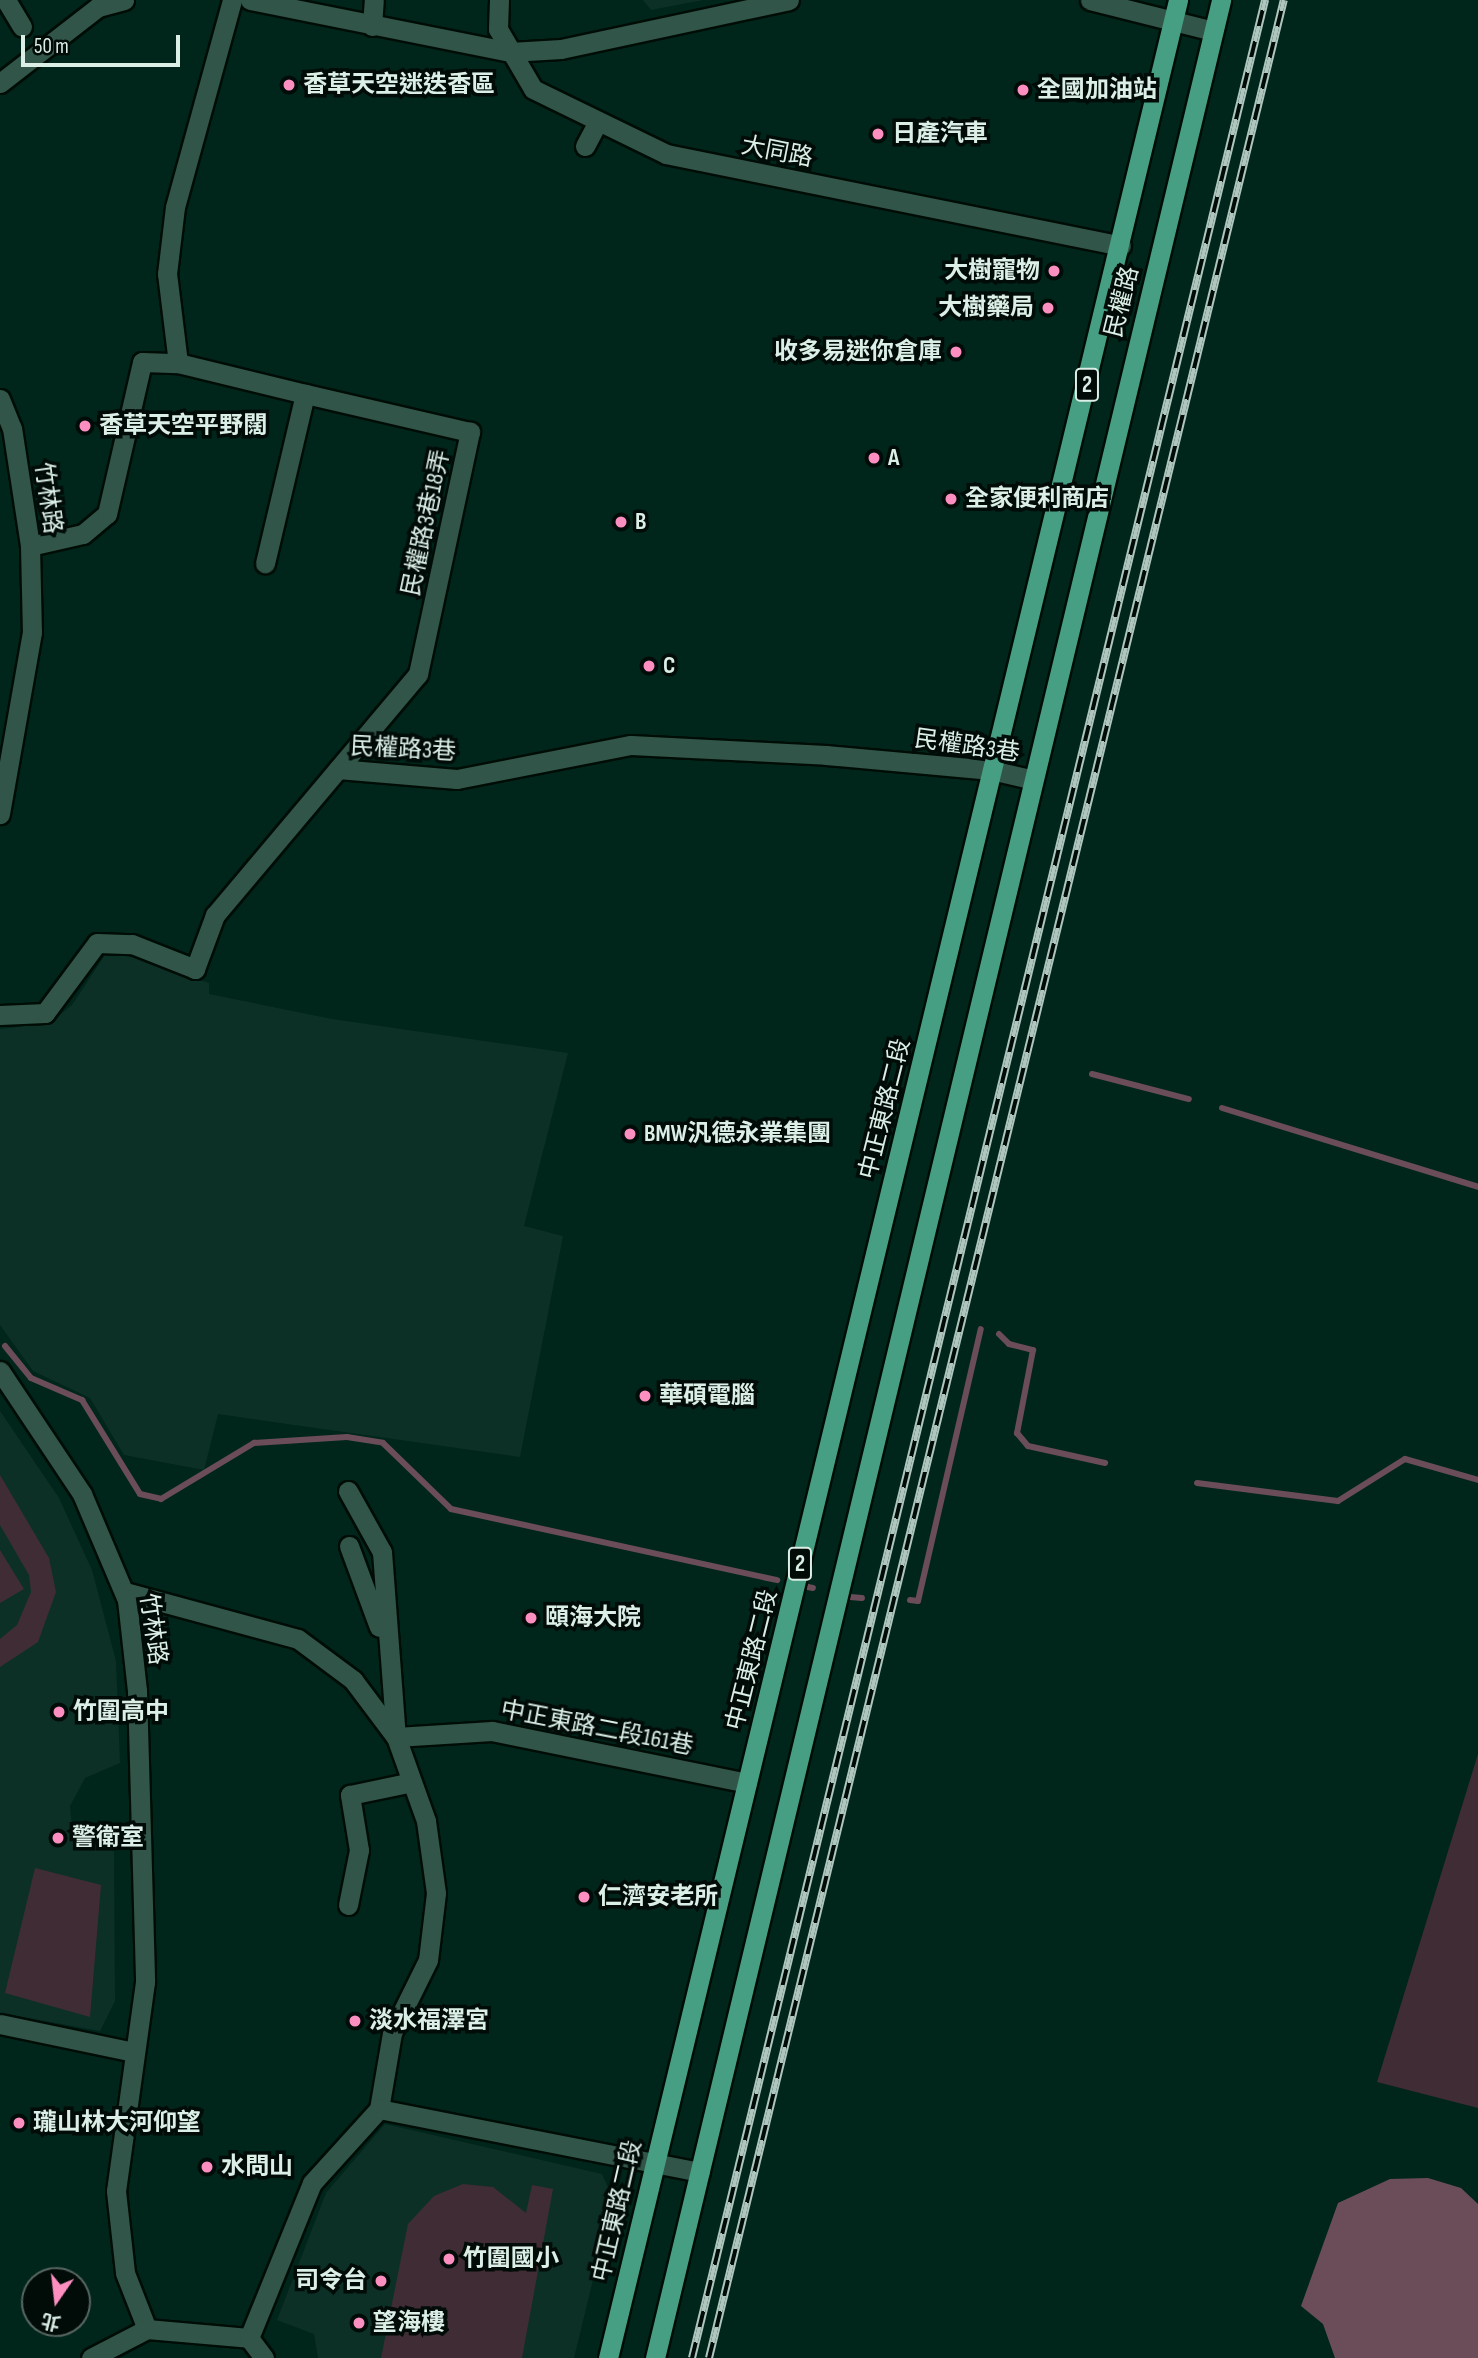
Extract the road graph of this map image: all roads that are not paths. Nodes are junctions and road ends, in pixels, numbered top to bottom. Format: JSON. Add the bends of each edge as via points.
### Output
{"nodes":[{"id":1,"x":6,"y":0,"type":"edge"},
{"id":2,"x":124,"y":0,"type":"edge"},
{"id":3,"x":232,"y":0,"type":"edge"},
{"id":4,"x":250,"y":0,"type":"edge"},
{"id":5,"x":374,"y":0,"type":"edge"},
{"id":6,"x":499,"y":0,"type":"edge"},
{"id":7,"x":789,"y":0,"type":"edge"},
{"id":8,"x":1090,"y":0,"type":"edge"},
{"id":9,"x":1178,"y":0,"type":"edge"},
{"id":10,"x":1221,"y":0,"type":"edge"},
{"id":11,"x":1173,"y":20,"type":"junction"},
{"id":12,"x":22,"y":26,"type":"dead end"},
{"id":13,"x":372,"y":26,"type":"junction"},
{"id":14,"x":1213,"y":31,"type":"junction"},
{"id":15,"x":510,"y":52,"type":"junction"},
{"id":16,"x":0,"y":83,"type":"edge"},
{"id":17,"x":597,"y":123,"type":"junction"},
{"id":18,"x":585,"y":146,"type":"dead end"},
{"id":19,"x":1121,"y":246,"type":"junction"},
{"id":20,"x":178,"y":363,"type":"junction"},
{"id":21,"x":305,"y":394,"type":"junction"},
{"id":22,"x":0,"y":399,"type":"edge"},
{"id":23,"x":30,"y":546,"type":"junction"},
{"id":24,"x":265,"y":563,"type":"dead end"},
{"id":25,"x":338,"y":769,"type":"junction"},
{"id":26,"x":991,"y":770,"type":"junction"},
{"id":27,"x":1030,"y":779,"type":"junction"},
{"id":28,"x":0,"y":814,"type":"edge"},
{"id":29,"x":0,"y":1015,"type":"edge"},
{"id":30,"x":0,"y":1371,"type":"edge"},
{"id":31,"x":348,"y":1492,"type":"dead end"},
{"id":32,"x":349,"y":1546,"type":"dead end"},
{"id":33,"x":125,"y":1592,"type":"junction"},
{"id":34,"x":384,"y":1641,"type":"junction"},
{"id":35,"x":396,"y":1737,"type":"junction"},
{"id":36,"x":412,"y":1782,"type":"junction"},
{"id":37,"x":747,"y":1783,"type":"junction"},
{"id":38,"x":348,"y":1905,"type":"dead end"},
{"id":39,"x":0,"y":2024,"type":"edge"},
{"id":40,"x":134,"y":2052,"type":"junction"},
{"id":41,"x":379,"y":2109,"type":"junction"},
{"id":42,"x":654,"y":2161,"type":"junction"},
{"id":43,"x":700,"y":2172,"type":"junction"},
{"id":44,"x":147,"y":2329,"type":"junction"},
{"id":45,"x":249,"y":2338,"type":"junction"},
{"id":46,"x":91,"y":2358,"type":"edge"},
{"id":47,"x":264,"y":2358,"type":"edge"},
{"id":48,"x":608,"y":2358,"type":"edge"},
{"id":49,"x":655,"y":2358,"type":"edge"}],
"edges":[{"from":1,"to":12,"type":"street"},
{"from":2,"to":16,"type":"street","via":[[98,7]]},
{"from":3,"to":20,"type":"street","via":[[175,207],[167,274]]},
{"from":4,"to":13,"type":"street"},
{"from":5,"to":13,"type":"street"},
{"from":6,"to":15,"type":"street","name":"大同路","via":[[498,29]]},
{"from":7,"to":15,"type":"street","via":[[561,49]]},
{"from":8,"to":11,"type":"street"},
{"from":9,"to":11,"type":"main road","name":"民權路","number":"2"},
{"from":10,"to":14,"type":"main road","name":"民權路","number":"2"},
{"from":11,"to":14,"type":"street"},
{"from":11,"to":19,"type":"main road","name":"民權路","number":"2"},
{"from":13,"to":15,"type":"street"},
{"from":14,"to":27,"type":"main road","name":"民權路","number":"2"},
{"from":15,"to":17,"type":"street","name":"大同路","via":[[533,89]]},
{"from":17,"to":18,"type":"street"},
{"from":17,"to":19,"type":"street","name":"大同路","via":[[666,154]]},
{"from":19,"to":26,"type":"main road","name":"民權路","number":"2"},
{"from":20,"to":21,"type":"street"},
{"from":20,"to":23,"type":"street","via":[[142,362],[107,514],[83,534]]},
{"from":21,"to":24,"type":"street"},
{"from":21,"to":25,"type":"street","name":"民權路3巷18弄","via":[[470,432],[418,674]]},
{"from":22,"to":23,"type":"street","name":"竹林路","via":[[12,428]]},
{"from":23,"to":28,"type":"street","name":"竹林路","via":[[32,632]]},
{"from":25,"to":26,"type":"street","name":"民權路3巷","via":[[457,779],[631,745]]},
{"from":25,"to":29,"type":"street","name":"民權路3巷","via":[[215,915],[195,969],[132,944],[97,943],[45,1013]]},
{"from":26,"to":27,"type":"street","name":"民權路3巷"},
{"from":26,"to":37,"type":"main road","name":"中正東路二段","number":"2"},
{"from":27,"to":43,"type":"main road","number":"2"},
{"from":30,"to":33,"type":"street","name":"竹林路","via":[[82,1494]]},
{"from":31,"to":34,"type":"street","via":[[382,1552]]},
{"from":32,"to":34,"type":"street"},
{"from":33,"to":35,"type":"street","via":[[298,1639],[353,1681]]},
{"from":33,"to":40,"type":"street","name":"竹林路","via":[[137,1691],[145,1982]]},
{"from":34,"to":35,"type":"street"},
{"from":35,"to":36,"type":"street"},
{"from":35,"to":37,"type":"street","name":"中正東路二段161巷","via":[[492,1731]]},
{"from":36,"to":38,"type":"street","via":[[350,1795],[359,1850]]},
{"from":36,"to":41,"type":"street","via":[[426,1821],[436,1894],[428,1961],[392,2033]]},
{"from":37,"to":42,"type":"main road","name":"中正東路二段","number":"2"},
{"from":39,"to":40,"type":"street"},
{"from":40,"to":44,"type":"street","name":"竹林路","via":[[116,2191],[125,2273]]},
{"from":41,"to":42,"type":"street"},
{"from":41,"to":45,"type":"street","via":[[312,2183]]},
{"from":42,"to":43,"type":"street"},
{"from":42,"to":48,"type":"main road","name":"中正東路二段","number":"2"},
{"from":43,"to":49,"type":"main road","number":"2"},
{"from":44,"to":45,"type":"street"},
{"from":44,"to":46,"type":"street"},
{"from":45,"to":47,"type":"street"}]}
